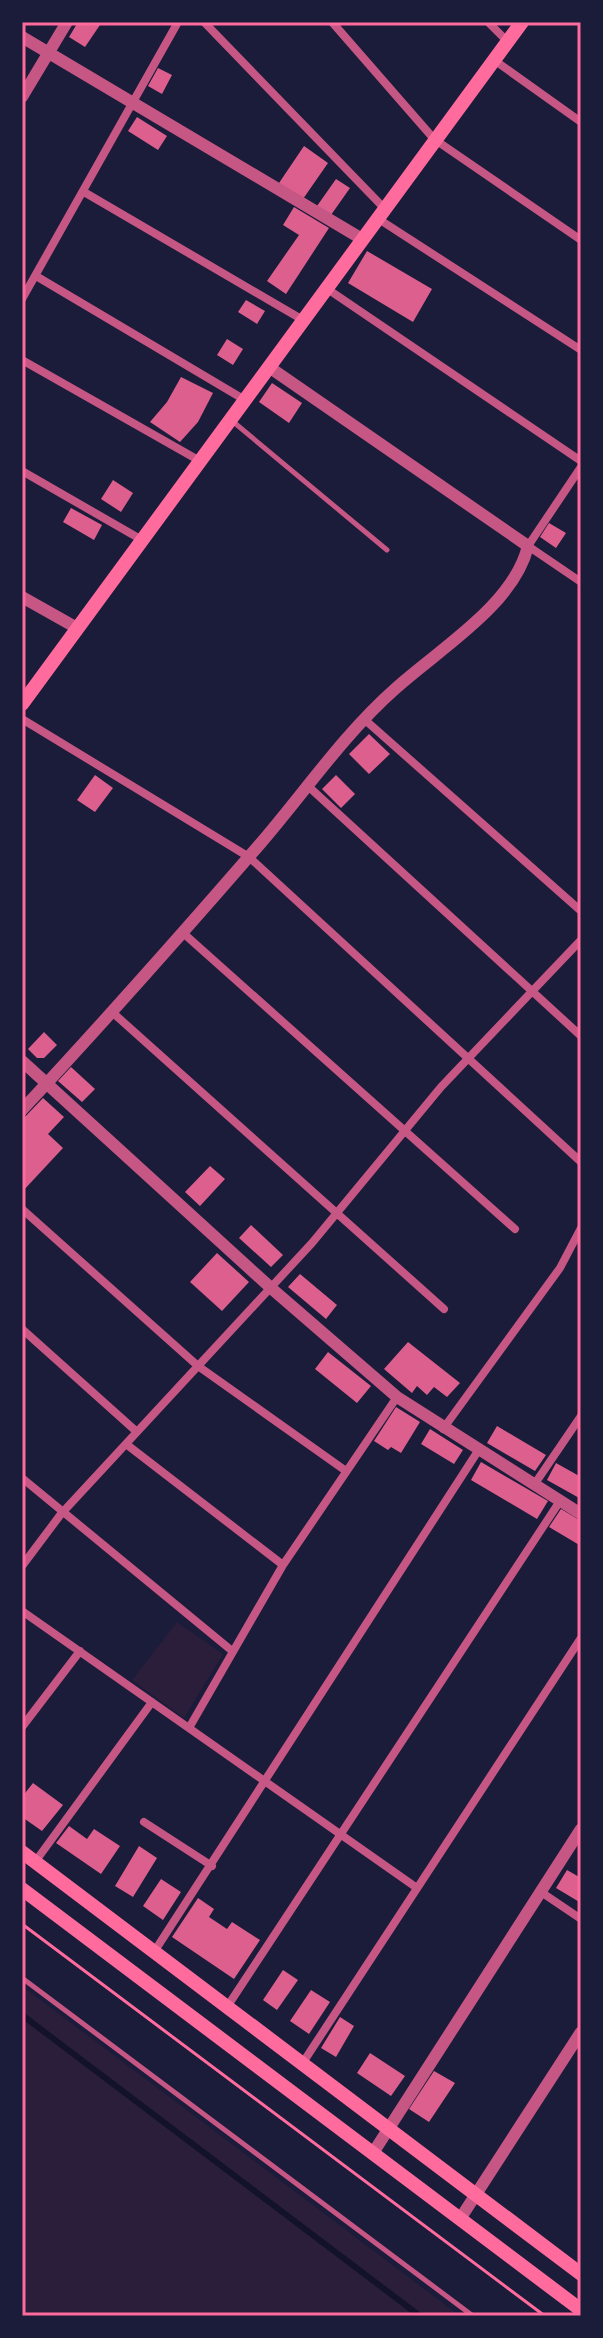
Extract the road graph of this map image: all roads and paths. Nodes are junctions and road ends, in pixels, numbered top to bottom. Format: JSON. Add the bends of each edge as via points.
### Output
{"nodes":[{"id":1,"x":67,"y":22,"type":"edge"},
{"id":2,"x":178,"y":22,"type":"edge"},
{"id":3,"x":204,"y":22,"type":"edge"},
{"id":4,"x":332,"y":22,"type":"edge"},
{"id":5,"x":488,"y":22,"type":"edge"},
{"id":6,"x":522,"y":22,"type":"edge"},
{"id":7,"x":22,"y":37,"type":"edge"},
{"id":8,"x":506,"y":40,"type":"junction"},
{"id":9,"x":49,"y":53,"type":"junction"},
{"id":10,"x":492,"y":59,"type":"junction"},
{"id":11,"x":22,"y":97,"type":"edge"},
{"id":12,"x":135,"y":104,"type":"junction"},
{"id":13,"x":581,"y":122,"type":"edge"},
{"id":14,"x":434,"y":139,"type":"junction"},
{"id":15,"x":84,"y":192,"type":"junction"},
{"id":16,"x":380,"y":213,"type":"junction"},
{"id":17,"x":362,"y":239,"type":"junction"},
{"id":18,"x":581,"y":240,"type":"edge"},
{"id":19,"x":36,"y":276,"type":"junction"},
{"id":20,"x":326,"y":288,"type":"junction"},
{"id":21,"x":22,"y":299,"type":"edge"},
{"id":22,"x":303,"y":320,"type":"junction"},
{"id":23,"x":581,"y":350,"type":"edge"},
{"id":24,"x":22,"y":360,"type":"edge"},
{"id":25,"x":269,"y":367,"type":"junction"},
{"id":26,"x":245,"y":400,"type":"junction"},
{"id":27,"x":230,"y":419,"type":"junction"},
{"id":28,"x":200,"y":461,"type":"junction"},
{"id":29,"x":581,"y":461,"type":"edge"},
{"id":30,"x":581,"y":467,"type":"edge"},
{"id":31,"x":22,"y":471,"type":"edge"},
{"id":32,"x":142,"y":540,"type":"junction"},
{"id":33,"x":528,"y":546,"type":"junction"},
{"id":34,"x":387,"y":550,"type":"dead end"},
{"id":35,"x":581,"y":582,"type":"edge"},
{"id":36,"x":22,"y":597,"type":"edge"},
{"id":37,"x":77,"y":628,"type":"junction"},
{"id":38,"x":22,"y":704,"type":"edge"},
{"id":39,"x":22,"y":719,"type":"edge"},
{"id":40,"x":364,"y":719,"type":"junction"},
{"id":41,"x":309,"y":787,"type":"junction"},
{"id":42,"x":249,"y":857,"type":"junction"},
{"id":43,"x":581,"y":911,"type":"edge"},
{"id":44,"x":182,"y":932,"type":"junction"},
{"id":45,"x":581,"y":940,"type":"edge"},
{"id":46,"x":532,"y":991,"type":"junction"},
{"id":47,"x":112,"y":1012,"type":"junction"},
{"id":48,"x":581,"y":1036,"type":"edge"},
{"id":49,"x":469,"y":1058,"type":"junction"},
{"id":50,"x":22,"y":1061,"type":"edge"},
{"id":51,"x":46,"y":1084,"type":"junction"},
{"id":52,"x":22,"y":1110,"type":"edge"},
{"id":53,"x":405,"y":1131,"type":"junction"},
{"id":54,"x":581,"y":1162,"type":"edge"},
{"id":55,"x":22,"y":1209,"type":"edge"},
{"id":56,"x":336,"y":1214,"type":"junction"},
{"id":57,"x":581,"y":1228,"type":"edge"},
{"id":58,"x":515,"y":1229,"type":"dead end"},
{"id":59,"x":271,"y":1288,"type":"junction"},
{"id":60,"x":444,"y":1309,"type":"dead end"},
{"id":61,"x":22,"y":1329,"type":"edge"},
{"id":62,"x":198,"y":1366,"type":"junction"},
{"id":63,"x":397,"y":1397,"type":"junction"},
{"id":64,"x":581,"y":1416,"type":"edge"},
{"id":65,"x":443,"y":1429,"type":"junction"},
{"id":66,"x":137,"y":1432,"type":"junction"},
{"id":67,"x":126,"y":1444,"type":"junction"},
{"id":68,"x":478,"y":1451,"type":"junction"},
{"id":69,"x":346,"y":1471,"type":"junction"},
{"id":70,"x":22,"y":1478,"type":"edge"},
{"id":71,"x":534,"y":1485,"type":"junction"},
{"id":72,"x":560,"y":1501,"type":"junction"},
{"id":73,"x":61,"y":1514,"type":"junction"},
{"id":74,"x":581,"y":1514,"type":"edge"},
{"id":75,"x":283,"y":1565,"type":"junction"},
{"id":76,"x":22,"y":1566,"type":"edge"},
{"id":77,"x":22,"y":1611,"type":"edge"},
{"id":78,"x":581,"y":1638,"type":"edge"},
{"id":79,"x":231,"y":1650,"type":"junction"},
{"id":80,"x":80,"y":1651,"type":"junction"},
{"id":81,"x":152,"y":1702,"type":"junction"},
{"id":82,"x":22,"y":1727,"type":"edge"},
{"id":83,"x":189,"y":1728,"type":"junction"},
{"id":84,"x":264,"y":1781,"type":"junction"},
{"id":85,"x":144,"y":1822,"type":"dead end"},
{"id":86,"x":581,"y":1829,"type":"edge"},
{"id":87,"x":340,"y":1834,"type":"junction"},
{"id":88,"x":22,"y":1852,"type":"edge"},
{"id":89,"x":35,"y":1862,"type":"junction"},
{"id":90,"x":212,"y":1866,"type":"junction"},
{"id":91,"x":417,"y":1888,"type":"junction"},
{"id":92,"x":22,"y":1889,"type":"edge"},
{"id":93,"x":541,"y":1892,"type":"junction"},
{"id":94,"x":581,"y":1919,"type":"edge"},
{"id":95,"x":22,"y":1924,"type":"edge"},
{"id":96,"x":154,"y":1952,"type":"junction"},
{"id":97,"x":22,"y":1978,"type":"edge"},
{"id":98,"x":227,"y":2007,"type":"junction"},
{"id":99,"x":581,"y":2032,"type":"edge"},
{"id":100,"x":302,"y":2064,"type":"junction"},
{"id":101,"x":389,"y":2129,"type":"junction"},
{"id":102,"x":373,"y":2153,"type":"junction"},
{"id":103,"x":475,"y":2195,"type":"junction"},
{"id":104,"x":460,"y":2219,"type":"junction"},
{"id":105,"x":581,"y":2274,"type":"edge"},
{"id":106,"x":581,"y":2310,"type":"edge"},
{"id":107,"x":473,"y":2316,"type":"edge"},
{"id":108,"x":545,"y":2316,"type":"edge"}],
"edges":[{"from":1,"to":9,"type":"street"},
{"from":2,"to":12,"type":"street"},
{"from":3,"to":16,"type":"street"},
{"from":4,"to":14,"type":"street"},
{"from":5,"to":8,"type":"street"},
{"from":6,"to":8,"type":"main road"},
{"from":7,"to":9,"type":"street"},
{"from":8,"to":10,"type":"main road"},
{"from":9,"to":11,"type":"street"},
{"from":9,"to":12,"type":"street"},
{"from":10,"to":13,"type":"street"},
{"from":10,"to":14,"type":"main road"},
{"from":12,"to":15,"type":"street"},
{"from":12,"to":17,"type":"street"},
{"from":14,"to":16,"type":"main road"},
{"from":14,"to":18,"type":"street"},
{"from":15,"to":19,"type":"street"},
{"from":15,"to":22,"type":"street"},
{"from":16,"to":17,"type":"main road"},
{"from":16,"to":23,"type":"street"},
{"from":17,"to":20,"type":"main road"},
{"from":19,"to":21,"type":"street"},
{"from":19,"to":26,"type":"street"},
{"from":20,"to":22,"type":"main road"},
{"from":20,"to":29,"type":"street"},
{"from":22,"to":25,"type":"main road"},
{"from":24,"to":28,"type":"street"},
{"from":25,"to":26,"type":"main road"},
{"from":25,"to":33,"type":"street"},
{"from":26,"to":27,"type":"main road"},
{"from":27,"to":28,"type":"main road"},
{"from":27,"to":34,"type":"lane"},
{"from":28,"to":32,"type":"main road"},
{"from":30,"to":33,"type":"street"},
{"from":31,"to":32,"type":"street"},
{"from":32,"to":37,"type":"main road"},
{"from":33,"to":35,"type":"street"},
{"from":33,"to":40,"type":"street","via":[[515,581]]},
{"from":36,"to":37,"type":"street"},
{"from":37,"to":38,"type":"main road"},
{"from":39,"to":42,"type":"street"},
{"from":40,"to":41,"type":"street"},
{"from":40,"to":43,"type":"street"},
{"from":41,"to":42,"type":"street"},
{"from":41,"to":46,"type":"street"},
{"from":42,"to":44,"type":"street"},
{"from":42,"to":49,"type":"street"},
{"from":44,"to":47,"type":"street"},
{"from":44,"to":53,"type":"street"},
{"from":45,"to":46,"type":"street"},
{"from":46,"to":48,"type":"street"},
{"from":46,"to":49,"type":"street"},
{"from":47,"to":51,"type":"street"},
{"from":47,"to":56,"type":"street"},
{"from":49,"to":53,"type":"street"},
{"from":49,"to":54,"type":"street"},
{"from":50,"to":51,"type":"street"},
{"from":51,"to":52,"type":"street"},
{"from":51,"to":59,"type":"street"},
{"from":53,"to":56,"type":"street"},
{"from":53,"to":58,"type":"street"},
{"from":55,"to":62,"type":"street"},
{"from":56,"to":59,"type":"street"},
{"from":56,"to":60,"type":"street"},
{"from":57,"to":65,"type":"street","via":[[560,1268]]},
{"from":59,"to":62,"type":"street"},
{"from":59,"to":63,"type":"street"},
{"from":61,"to":66,"type":"street"},
{"from":62,"to":66,"type":"street"},
{"from":62,"to":69,"type":"street"},
{"from":63,"to":65,"type":"street"},
{"from":63,"to":69,"type":"street"},
{"from":64,"to":71,"type":"street"},
{"from":65,"to":68,"type":"street"},
{"from":66,"to":67,"type":"street"},
{"from":67,"to":73,"type":"street"},
{"from":67,"to":75,"type":"street"},
{"from":68,"to":71,"type":"street"},
{"from":68,"to":84,"type":"street"},
{"from":69,"to":75,"type":"street"},
{"from":70,"to":73,"type":"street"},
{"from":71,"to":72,"type":"street"},
{"from":72,"to":74,"type":"street"},
{"from":72,"to":87,"type":"street"},
{"from":73,"to":76,"type":"street"},
{"from":73,"to":79,"type":"street"},
{"from":75,"to":79,"type":"street"},
{"from":77,"to":80,"type":"street"},
{"from":78,"to":91,"type":"street"},
{"from":79,"to":83,"type":"street"},
{"from":80,"to":81,"type":"street"},
{"from":80,"to":82,"type":"street"},
{"from":81,"to":83,"type":"street"},
{"from":81,"to":89,"type":"street"},
{"from":83,"to":84,"type":"street"},
{"from":84,"to":87,"type":"street"},
{"from":84,"to":90,"type":"street"},
{"from":85,"to":90,"type":"street"},
{"from":86,"to":93,"type":"street"},
{"from":87,"to":91,"type":"street"},
{"from":87,"to":98,"type":"street"},
{"from":88,"to":89,"type":"main road"},
{"from":89,"to":96,"type":"main road"},
{"from":90,"to":96,"type":"street"},
{"from":91,"to":100,"type":"street"},
{"from":92,"to":102,"type":"main road"},
{"from":93,"to":94,"type":"street"},
{"from":93,"to":101,"type":"street"},
{"from":95,"to":108,"type":"path"},
{"from":96,"to":98,"type":"main road"},
{"from":97,"to":107,"type":"lane"},
{"from":98,"to":100,"type":"main road"},
{"from":99,"to":103,"type":"street"},
{"from":100,"to":101,"type":"main road"},
{"from":101,"to":102,"type":"street"},
{"from":101,"to":103,"type":"main road"},
{"from":102,"to":104,"type":"main road"},
{"from":103,"to":104,"type":"street"},
{"from":103,"to":105,"type":"main road"},
{"from":104,"to":106,"type":"main road"}]}
